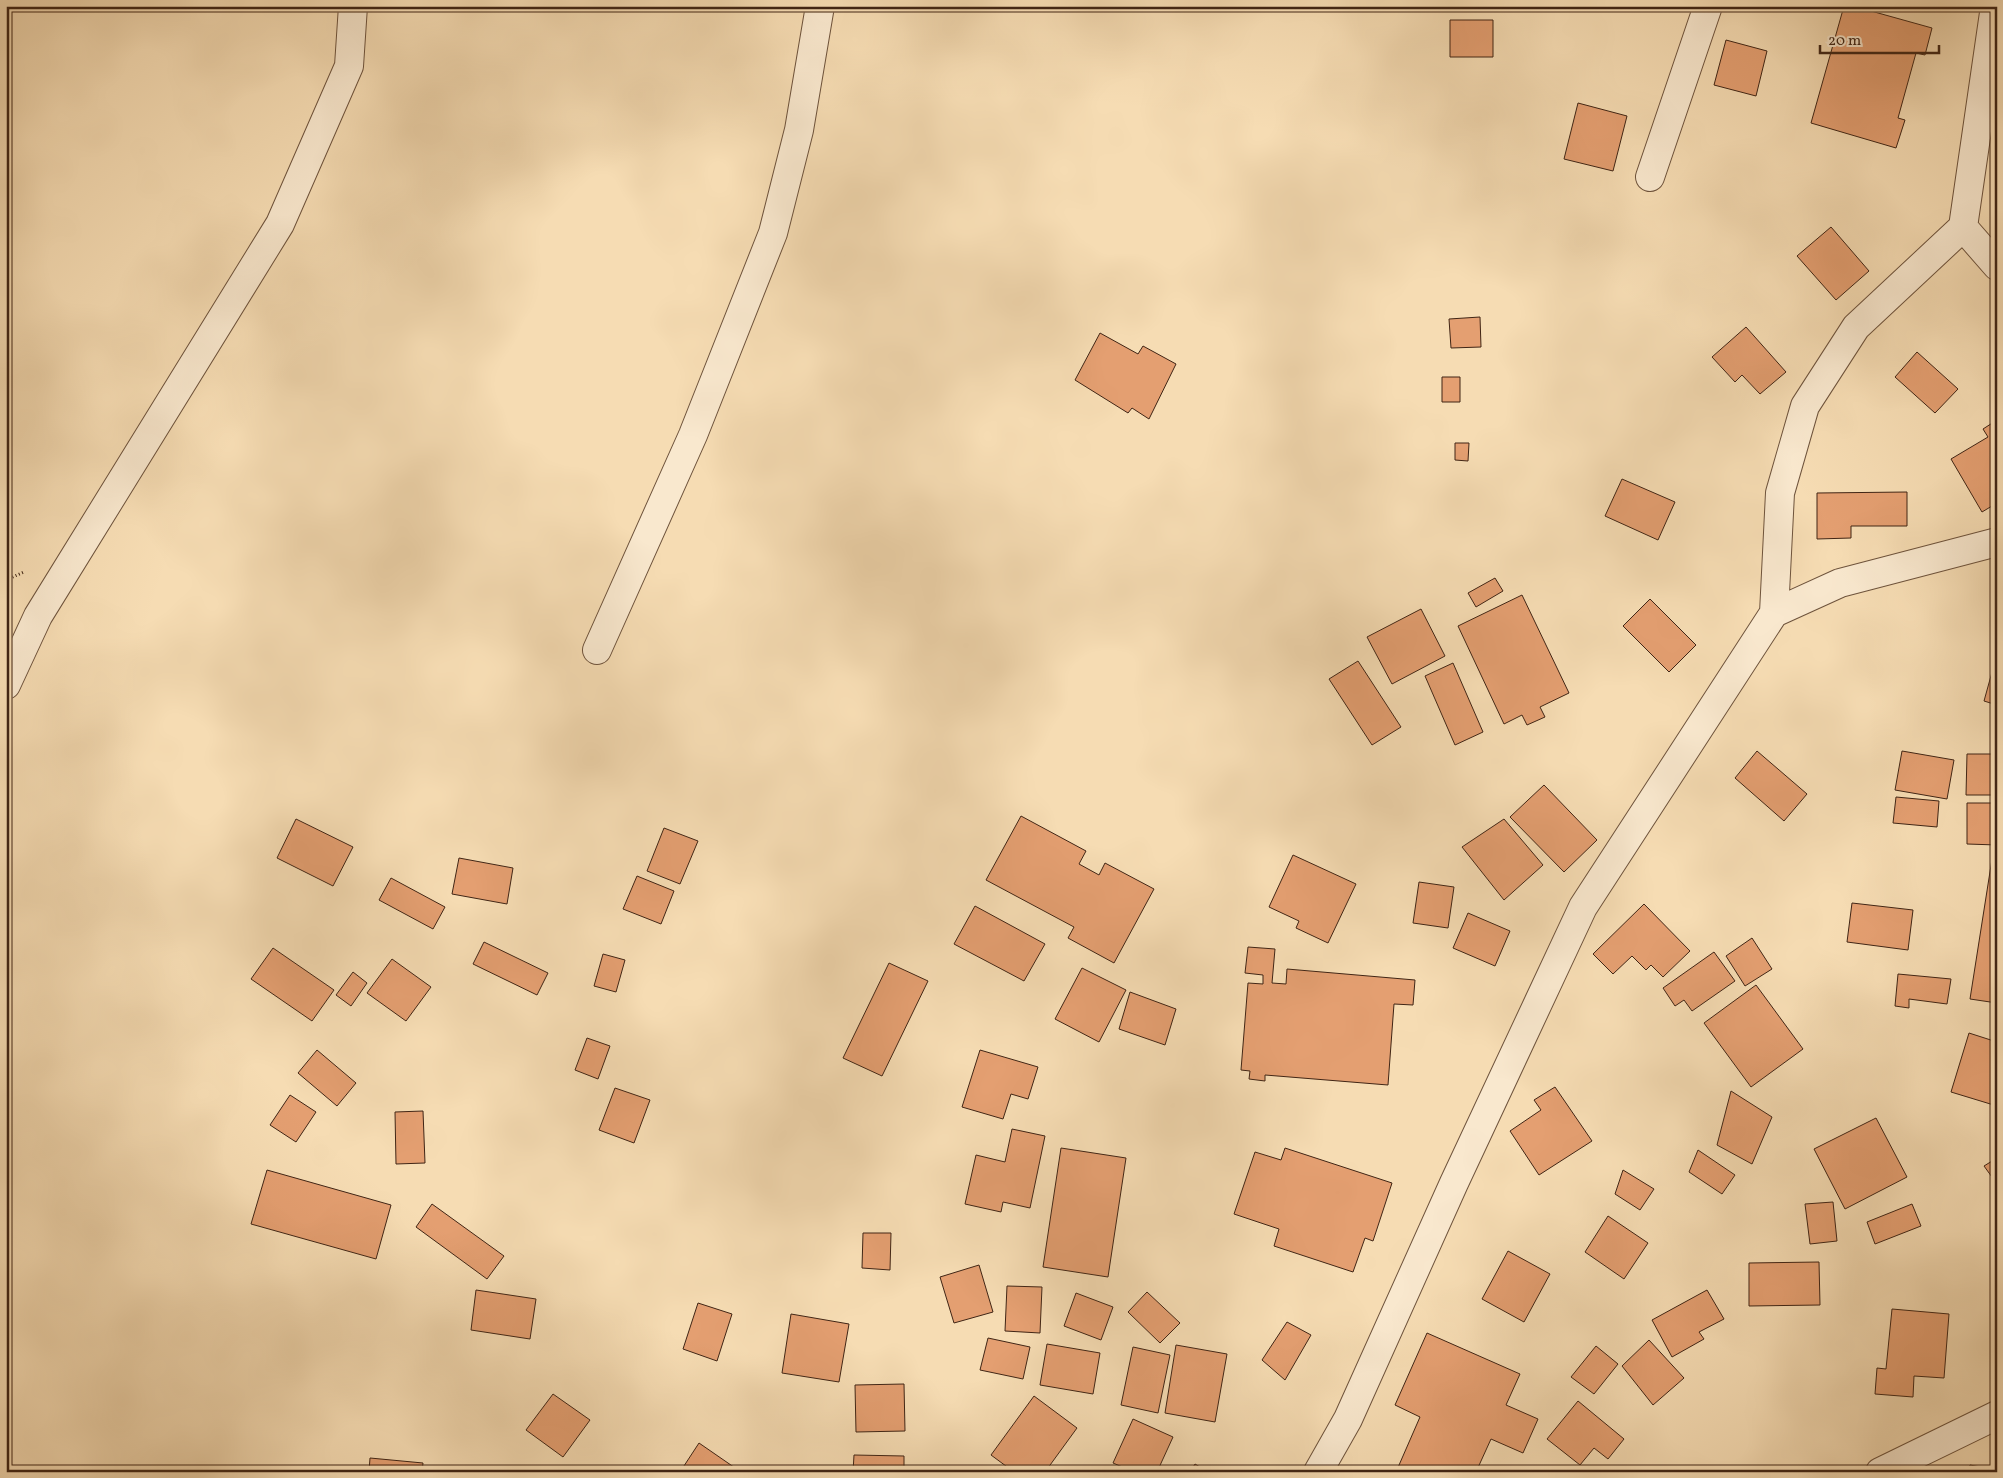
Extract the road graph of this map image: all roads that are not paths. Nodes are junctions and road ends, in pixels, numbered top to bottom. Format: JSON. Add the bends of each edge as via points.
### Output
{"nodes":[{"id":1,"x":353,"y":6,"type":"edge"},
{"id":2,"x":820,"y":6,"type":"edge"},
{"id":3,"x":1708,"y":6,"type":"edge"},
{"id":4,"x":1995,"y":6,"type":"edge"},
{"id":5,"x":1650,"y":176,"type":"dead end"},
{"id":6,"x":1963,"y":227,"type":"junction"},
{"id":7,"x":1997,"y":266,"type":"edge"},
{"id":8,"x":1997,"y":542,"type":"edge"},
{"id":9,"x":1774,"y":613,"type":"junction"},
{"id":10,"x":597,"y":650,"type":"dead end"},
{"id":11,"x":6,"y":686,"type":"edge"},
{"id":12,"x":1997,"y":1415,"type":"edge"},
{"id":13,"x":1318,"y":1472,"type":"edge"},
{"id":14,"x":1880,"y":1472,"type":"edge"}],
"edges":[{"from":1,"to":11,"type":"street","via":[[349,66],[280,224],[38,616]]},
{"from":2,"to":10,"type":"street","via":[[799,130],[773,233],[693,435]]},
{"from":3,"to":5,"type":"street"},
{"from":4,"to":6,"type":"street"},
{"from":6,"to":7,"type":"street"},
{"from":6,"to":9,"type":"street","via":[[1856,327],[1805,406],[1780,493]]},
{"from":8,"to":9,"type":"street","via":[[1840,583]]},
{"from":9,"to":13,"type":"street","via":[[1584,908],[1454,1183],[1348,1419]]},
{"from":12,"to":14,"type":"street"}]}
